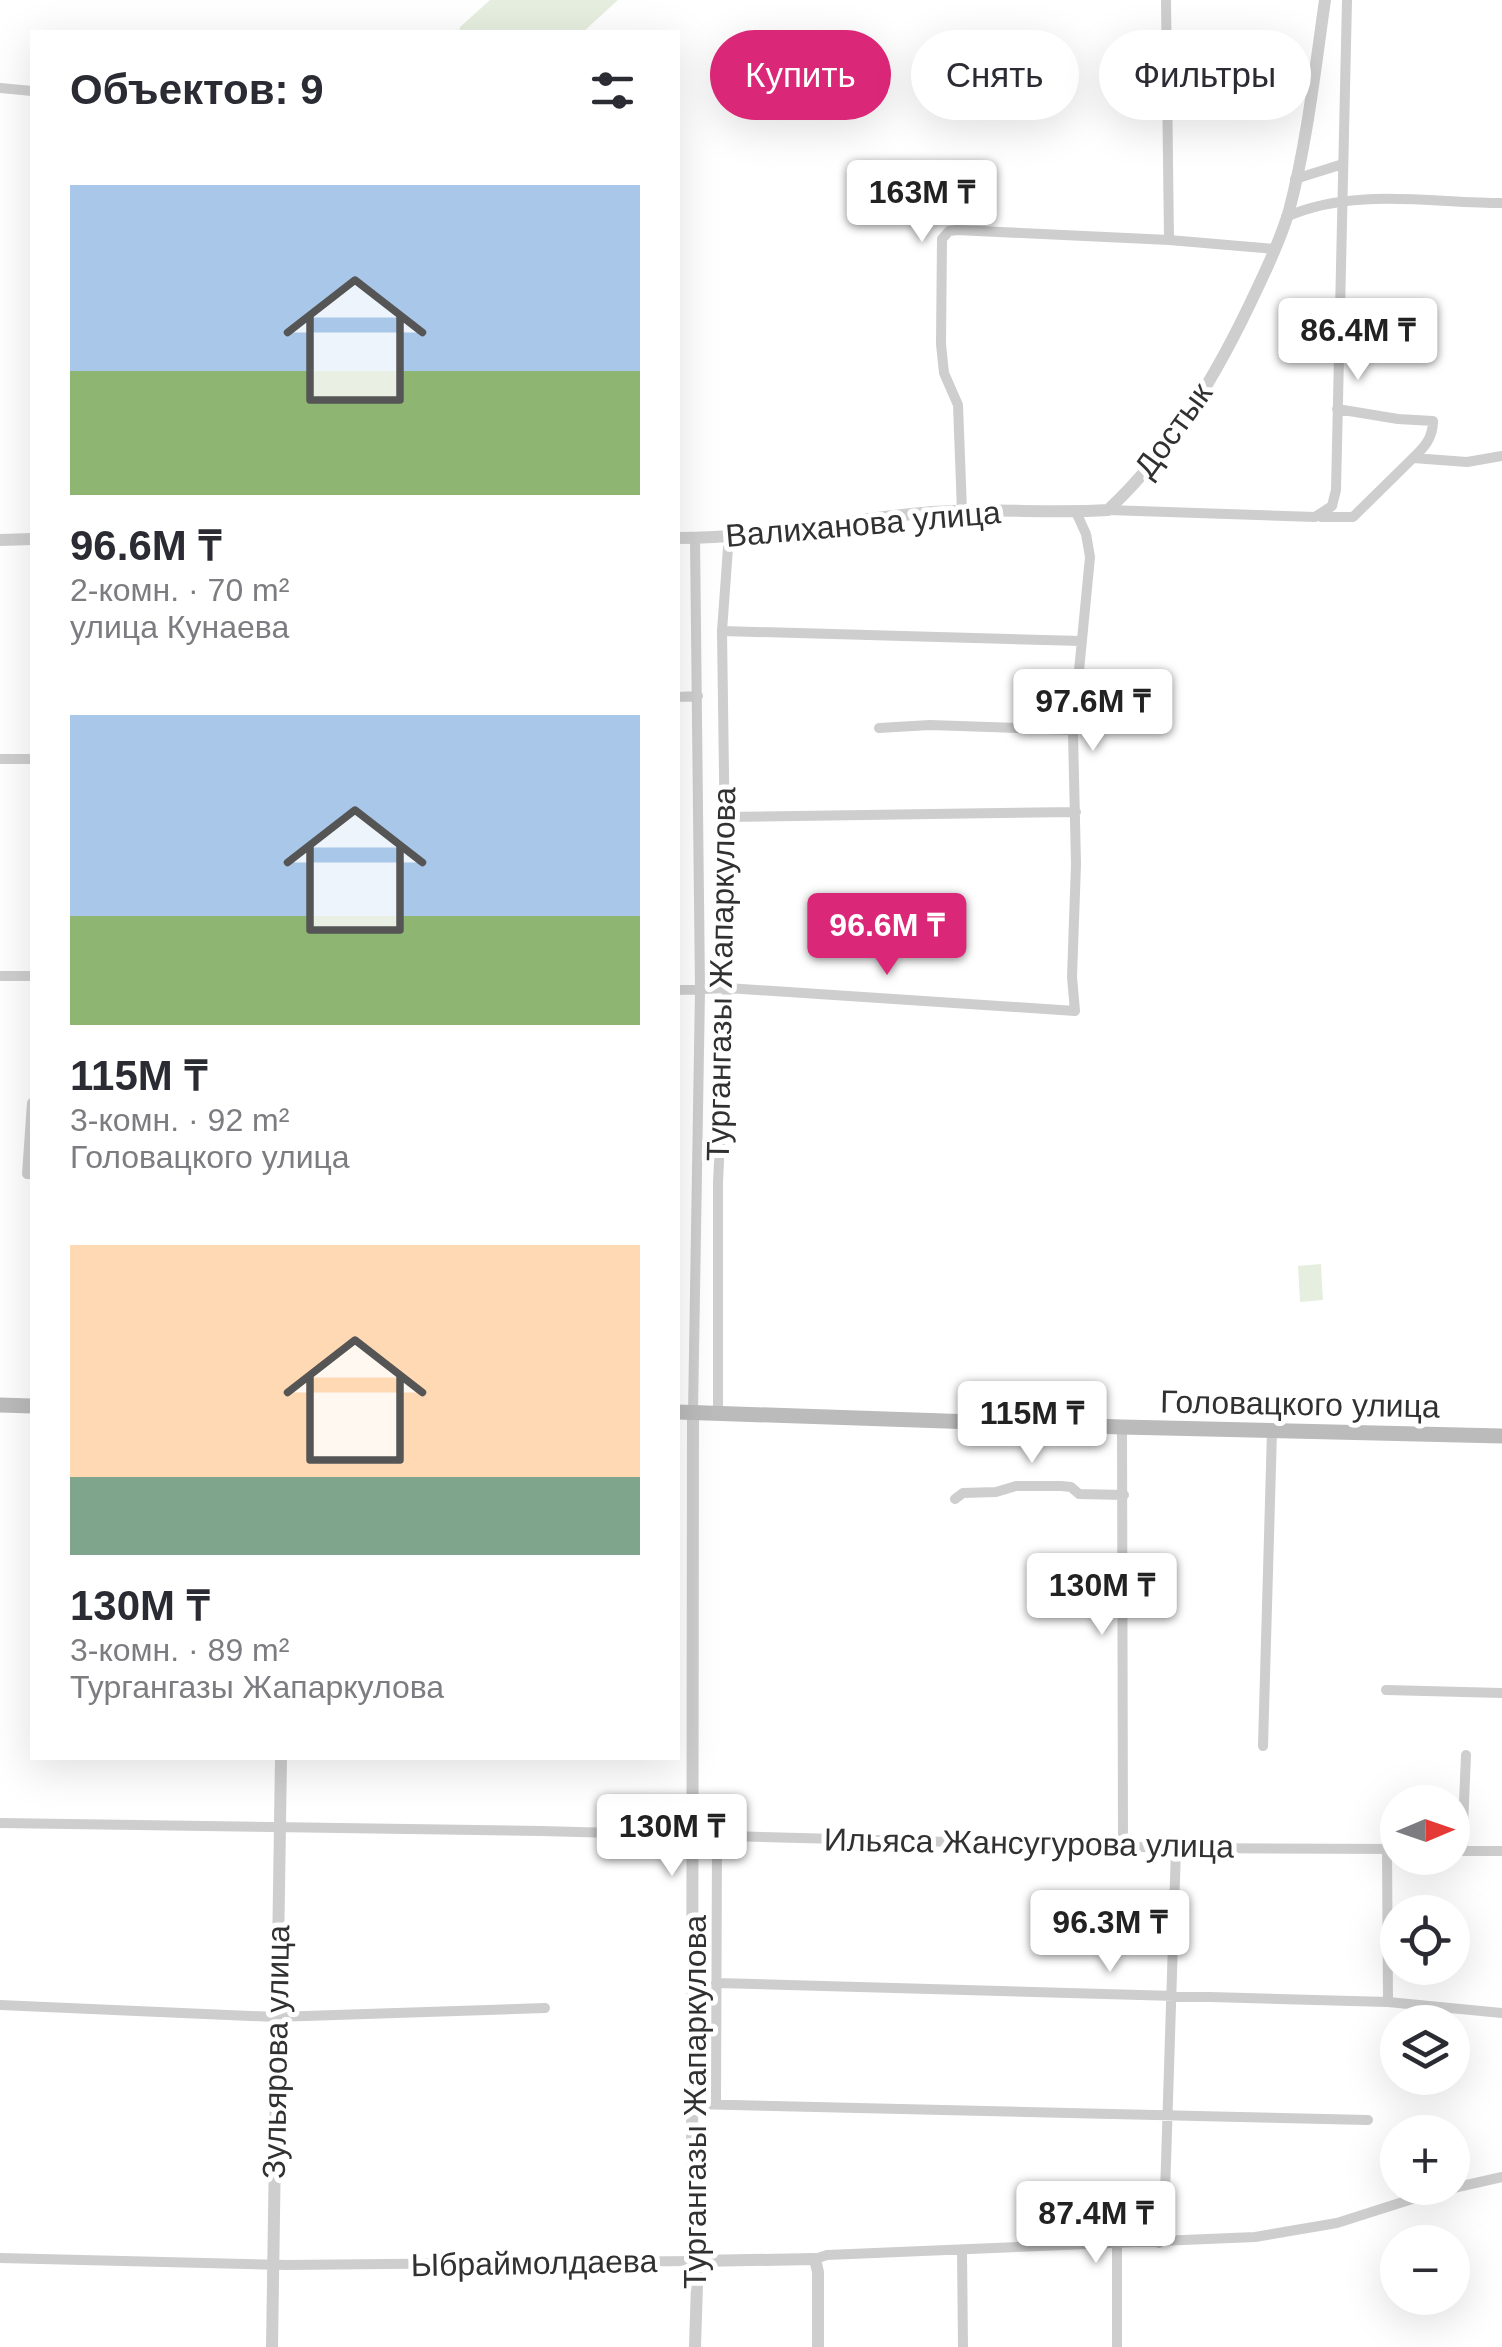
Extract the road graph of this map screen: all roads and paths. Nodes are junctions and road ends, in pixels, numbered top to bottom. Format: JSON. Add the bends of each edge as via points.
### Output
{"nodes":[{"id":1,"x":1166,"y":0,"type":"edge"},
{"id":2,"x":1325,"y":0,"type":"edge"},
{"id":3,"x":1348,"y":0,"type":"edge"},
{"id":4,"x":0,"y":88,"type":"edge"},
{"id":5,"x":30,"y":91,"type":"edge"},
{"id":6,"x":1343,"y":164,"type":"junction"},
{"id":7,"x":1295,"y":179,"type":"junction"},
{"id":8,"x":1342,"y":202,"type":"junction"},
{"id":9,"x":1502,"y":203,"type":"edge"},
{"id":10,"x":1286,"y":218,"type":"junction"},
{"id":11,"x":1169,"y":240,"type":"junction"},
{"id":12,"x":1275,"y":249,"type":"junction"},
{"id":13,"x":1337,"y":409,"type":"junction"},
{"id":14,"x":1502,"y":456,"type":"edge"},
{"id":15,"x":1414,"y":458,"type":"junction"},
{"id":16,"x":1108,"y":510,"type":"junction"},
{"id":17,"x":962,"y":511,"type":"junction"},
{"id":18,"x":1076,"y":512,"type":"junction"},
{"id":19,"x":1315,"y":517,"type":"junction"},
{"id":20,"x":680,"y":538,"type":"edge"},
{"id":21,"x":695,"y":538,"type":"junction"},
{"id":22,"x":737,"y":538,"type":"junction"},
{"id":23,"x":0,"y":540,"type":"edge"},
{"id":24,"x":30,"y":540,"type":"edge"},
{"id":25,"x":722,"y":631,"type":"junction"},
{"id":26,"x":1081,"y":642,"type":"junction"},
{"id":27,"x":698,"y":696,"type":"junction"},
{"id":28,"x":680,"y":697,"type":"edge"},
{"id":29,"x":880,"y":728,"type":"dead end"},
{"id":30,"x":1073,"y":730,"type":"junction"},
{"id":31,"x":0,"y":758,"type":"edge"},
{"id":32,"x":30,"y":759,"type":"edge"},
{"id":33,"x":1076,"y":812,"type":"junction"},
{"id":34,"x":723,"y":818,"type":"junction"},
{"id":35,"x":0,"y":976,"type":"edge"},
{"id":36,"x":30,"y":976,"type":"edge"},
{"id":37,"x":726,"y":988,"type":"junction"},
{"id":38,"x":680,"y":990,"type":"edge"},
{"id":39,"x":700,"y":990,"type":"junction"},
{"id":40,"x":30,"y":1131,"type":"edge"},
{"id":41,"x":30,"y":1174,"type":"edge"},
{"id":42,"x":0,"y":1405,"type":"edge"},
{"id":43,"x":30,"y":1406,"type":"edge"},
{"id":44,"x":685,"y":1412,"type":"edge"},
{"id":45,"x":718,"y":1413,"type":"junction"},
{"id":46,"x":1122,"y":1427,"type":"junction"},
{"id":47,"x":1272,"y":1431,"type":"junction"},
{"id":48,"x":1502,"y":1436,"type":"edge"},
{"id":49,"x":1124,"y":1495,"type":"junction"},
{"id":50,"x":955,"y":1499,"type":"dead end"},
{"id":51,"x":1386,"y":1690,"type":"dead end"},
{"id":52,"x":1502,"y":1693,"type":"edge"},
{"id":53,"x":1264,"y":1746,"type":"dead end"},
{"id":54,"x":1466,"y":1756,"type":"dead end"},
{"id":55,"x":281,"y":1760,"type":"edge"},
{"id":56,"x":1463,"y":1785,"type":"edge"},
{"id":57,"x":0,"y":1823,"type":"edge"},
{"id":58,"x":281,"y":1826,"type":"junction"},
{"id":59,"x":694,"y":1834,"type":"junction"},
{"id":60,"x":717,"y":1835,"type":"junction"},
{"id":61,"x":1122,"y":1847,"type":"junction"},
{"id":62,"x":1176,"y":1848,"type":"junction"},
{"id":63,"x":1380,"y":1849,"type":"edge"},
{"id":64,"x":1470,"y":1851,"type":"edge"},
{"id":65,"x":1502,"y":1851,"type":"edge"},
{"id":66,"x":1391,"y":1875,"type":"edge"},
{"id":67,"x":716,"y":1983,"type":"junction"},
{"id":68,"x":1171,"y":1996,"type":"junction"},
{"id":69,"x":1388,"y":2002,"type":"junction"},
{"id":70,"x":0,"y":2005,"type":"edge"},
{"id":71,"x":545,"y":2008,"type":"dead end"},
{"id":72,"x":1502,"y":2013,"type":"edge"},
{"id":73,"x":275,"y":2017,"type":"junction"},
{"id":74,"x":692,"y":2104,"type":"junction"},
{"id":75,"x":716,"y":2104,"type":"junction"},
{"id":76,"x":1167,"y":2114,"type":"junction"},
{"id":77,"x":1368,"y":2120,"type":"dead end"},
{"id":78,"x":1502,"y":2177,"type":"edge"},
{"id":79,"x":1159,"y":2243,"type":"junction"},
{"id":80,"x":1117,"y":2245,"type":"junction"},
{"id":81,"x":962,"y":2251,"type":"junction"},
{"id":82,"x":0,"y":2258,"type":"edge"},
{"id":83,"x":815,"y":2259,"type":"junction"},
{"id":84,"x":695,"y":2261,"type":"junction"},
{"id":85,"x":274,"y":2263,"type":"junction"},
{"id":86,"x":272,"y":2347,"type":"edge"},
{"id":87,"x":695,"y":2347,"type":"edge"},
{"id":88,"x":818,"y":2347,"type":"edge"},
{"id":89,"x":962,"y":2347,"type":"edge"},
{"id":90,"x":1117,"y":2347,"type":"edge"}],
"edges":[{"from":1,"to":11,"type":"street"},
{"from":2,"to":7,"type":"street","name":"Достык"},
{"from":3,"to":6,"type":"street"},
{"from":4,"to":5,"type":"street"},
{"from":6,"to":7,"type":"street"},
{"from":6,"to":8,"type":"street"},
{"from":7,"to":10,"type":"street","name":"Достык"},
{"from":8,"to":9,"type":"street"},
{"from":8,"to":10,"type":"street"},
{"from":8,"to":13,"type":"street"},
{"from":10,"to":12,"type":"street","name":"Достык"},
{"from":11,"to":12,"type":"street"},
{"from":11,"to":17,"type":"street","via":[[958,230],[942,240],[944,373],[958,406]]},
{"from":12,"to":16,"type":"street","name":"Достык","via":[[1202,395],[1143,477]]},
{"from":13,"to":15,"type":"street","via":[[1433,421]]},
{"from":13,"to":19,"type":"street","via":[[1336,490],[1332,506]]},
{"from":14,"to":15,"type":"street","via":[[1467,462]]},
{"from":15,"to":19,"type":"street","via":[[1353,518]]},
{"from":16,"to":18,"type":"street","name":"Валиханова улица"},
{"from":16,"to":19,"type":"street"},
{"from":17,"to":18,"type":"street","name":"Валиханова улица"},
{"from":17,"to":22,"type":"street","name":"Валиханова улица"},
{"from":18,"to":26,"type":"street","via":[[1090,557]]},
{"from":20,"to":21,"type":"street","name":"Валиханова улица"},
{"from":21,"to":22,"type":"street","name":"Валиханова улица"},
{"from":21,"to":27,"type":"street","name":"Тургангазы Жапаркулова"},
{"from":22,"to":25,"type":"street","name":"Тургангазы Жапаркулова","via":[[728,548]]},
{"from":23,"to":24,"type":"street"},
{"from":25,"to":26,"type":"street"},
{"from":25,"to":34,"type":"street","name":"Тургангазы Жапаркулова"},
{"from":26,"to":30,"type":"street"},
{"from":27,"to":28,"type":"street"},
{"from":27,"to":39,"type":"street","name":"Тургангазы Жапаркулова"},
{"from":29,"to":30,"type":"street"},
{"from":30,"to":33,"type":"street"},
{"from":31,"to":32,"type":"street"},
{"from":33,"to":34,"type":"street"},
{"from":33,"to":37,"type":"street","via":[[1075,1011]]},
{"from":34,"to":37,"type":"street","name":"Тургангазы Жапаркулова"},
{"from":35,"to":36,"type":"street"},
{"from":37,"to":39,"type":"street"},
{"from":37,"to":45,"type":"street","name":"Тургангазы Жапаркулова"},
{"from":38,"to":39,"type":"street"},
{"from":39,"to":44,"type":"street","name":"Тургангазы Жапаркулова"},
{"from":40,"to":41,"type":"street"},
{"from":42,"to":43,"type":"main road"},
{"from":44,"to":45,"type":"main road","name":"Головацкого улица"},
{"from":44,"to":59,"type":"street","name":"Тургангазы Жапаркулова"},
{"from":45,"to":46,"type":"main road","name":"Головацкого улица"},
{"from":46,"to":47,"type":"main road","name":"Головацкого улица"},
{"from":46,"to":49,"type":"street"},
{"from":47,"to":48,"type":"main road","name":"Головацкого улица"},
{"from":47,"to":53,"type":"street"},
{"from":49,"to":50,"type":"street","via":[[1016,1486]]},
{"from":49,"to":61,"type":"street"},
{"from":51,"to":52,"type":"street"},
{"from":54,"to":56,"type":"street"},
{"from":55,"to":58,"type":"street","name":"Зульярова улица"},
{"from":57,"to":58,"type":"street","name":"Ильяса Жансугурова улица"},
{"from":58,"to":59,"type":"street","name":"Ильяса Жансугурова улица"},
{"from":58,"to":73,"type":"street","name":"Зульярова улица"},
{"from":59,"to":60,"type":"street","name":"Ильяса Жансугурова улица"},
{"from":59,"to":74,"type":"street","name":"Тургангазы Жапаркулова"},
{"from":60,"to":61,"type":"street","name":"Ильяса Жансугурова улица"},
{"from":60,"to":67,"type":"street"},
{"from":61,"to":62,"type":"street","name":"Ильяса Жансугурова улица"},
{"from":62,"to":63,"type":"street","name":"Ильяса Жансугурова улица"},
{"from":62,"to":68,"type":"street"},
{"from":64,"to":65,"type":"street"},
{"from":66,"to":69,"type":"street"},
{"from":67,"to":68,"type":"street"},
{"from":67,"to":75,"type":"street"},
{"from":68,"to":69,"type":"street"},
{"from":68,"to":76,"type":"street"},
{"from":69,"to":72,"type":"street"},
{"from":70,"to":73,"type":"street"},
{"from":71,"to":73,"type":"street"},
{"from":73,"to":85,"type":"street","name":"Зульярова улица"},
{"from":74,"to":75,"type":"street"},
{"from":74,"to":84,"type":"street","name":"Тургангазы Жапаркулова"},
{"from":75,"to":76,"type":"street"},
{"from":76,"to":77,"type":"street"},
{"from":76,"to":79,"type":"street"},
{"from":78,"to":79,"type":"street","name":"Ыбраймолдаева","via":[[1364,2216],[1255,2237]]},
{"from":79,"to":80,"type":"street","name":"Ыбраймолдаева"},
{"from":80,"to":81,"type":"street","name":"Ыбраймолдаева"},
{"from":80,"to":90,"type":"street"},
{"from":81,"to":83,"type":"street","name":"Ыбраймолдаева"},
{"from":81,"to":89,"type":"street"},
{"from":82,"to":85,"type":"street","name":"Ыбраймолдаева"},
{"from":83,"to":84,"type":"street","name":"Ыбраймолдаева"},
{"from":83,"to":88,"type":"street"},
{"from":84,"to":85,"type":"street","name":"Ыбраймолдаева"},
{"from":84,"to":87,"type":"street","name":"Тургангазы Жапаркулова"},
{"from":85,"to":86,"type":"street","name":"Зульярова улица"}]}
